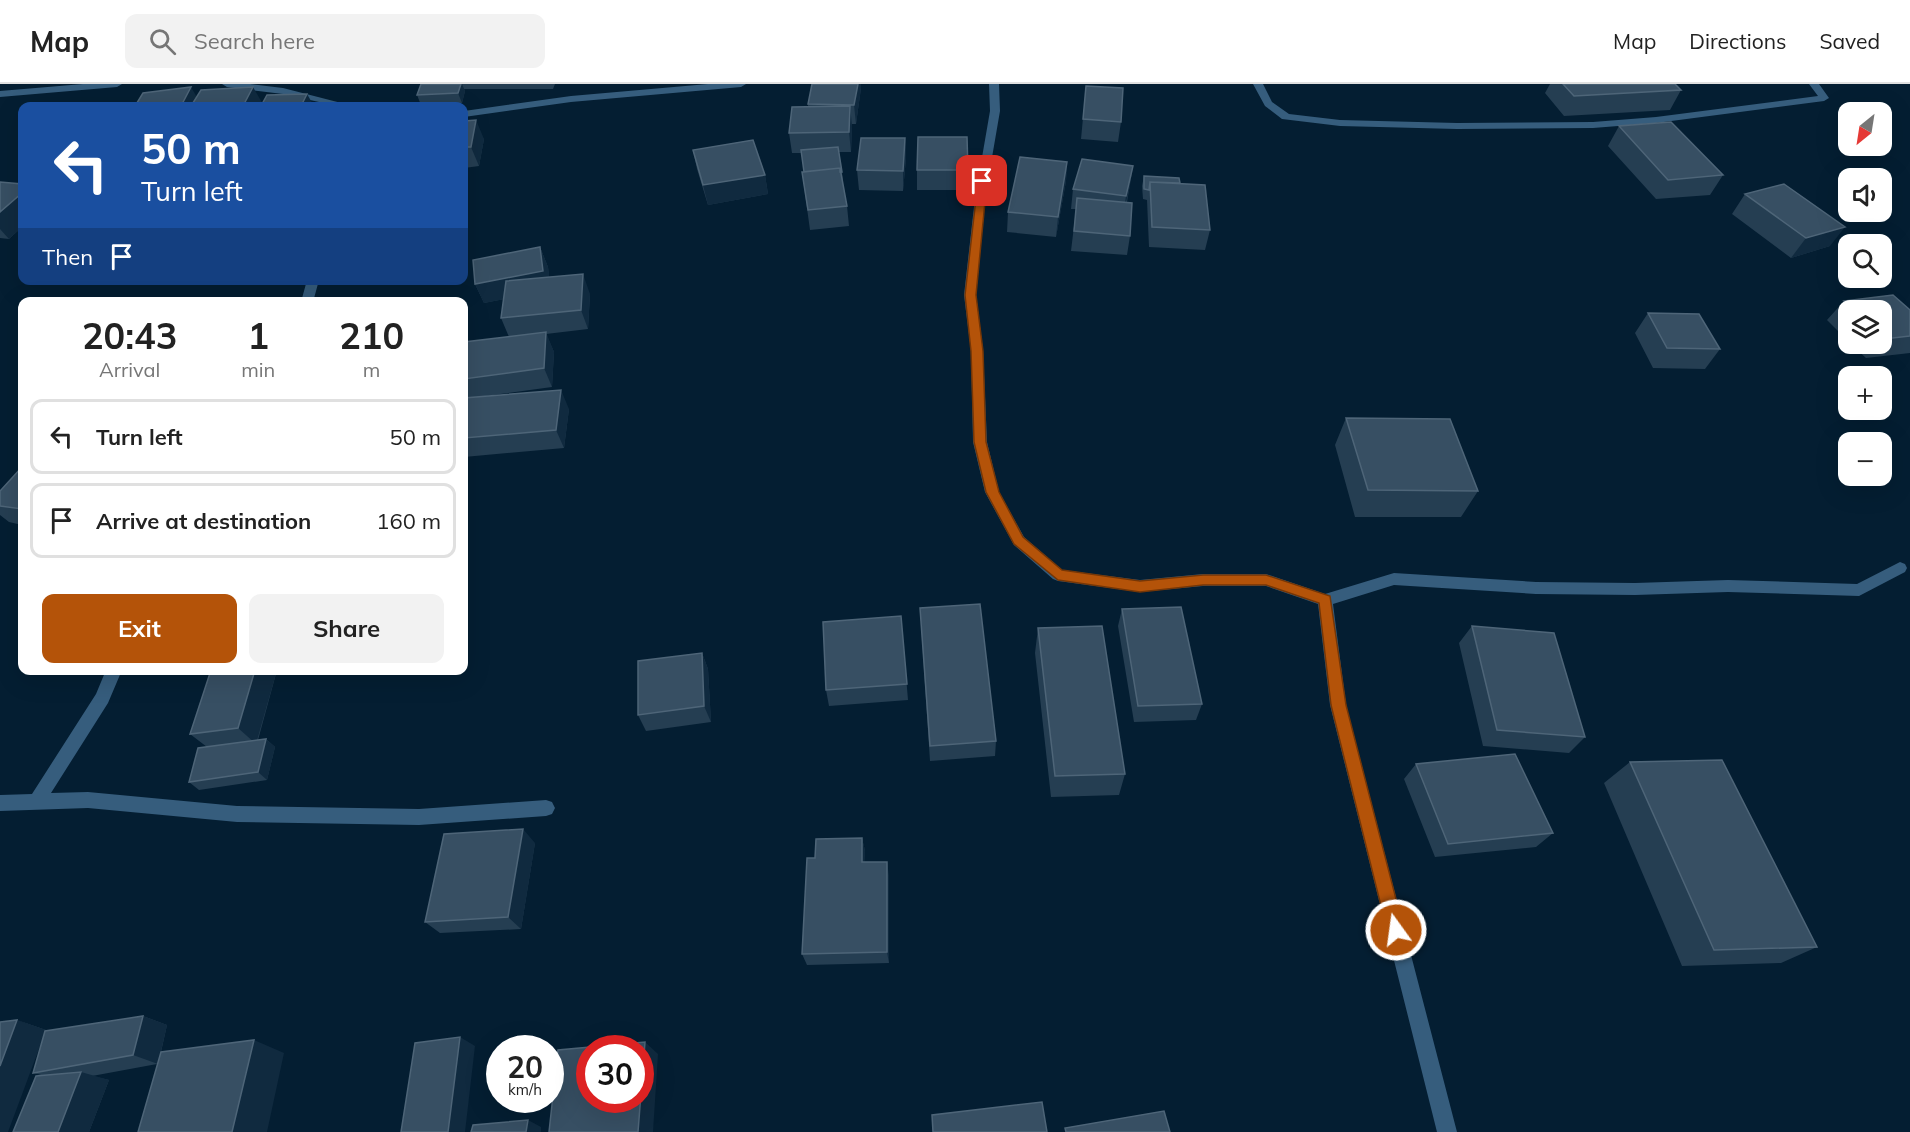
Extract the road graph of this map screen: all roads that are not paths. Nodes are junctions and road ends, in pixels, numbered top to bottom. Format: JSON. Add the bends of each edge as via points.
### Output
{"nodes":[{"id":1,"x":117,"y":84,"type":"edge"},
{"id":2,"x":227,"y":84,"type":"edge"},
{"id":3,"x":741,"y":84,"type":"edge"},
{"id":4,"x":994,"y":84,"type":"edge"},
{"id":5,"x":1258,"y":84,"type":"edge"},
{"id":6,"x":1814,"y":84,"type":"edge"},
{"id":7,"x":0,"y":94,"type":"edge"},
{"id":8,"x":331,"y":102,"type":"edge"},
{"id":9,"x":468,"y":113,"type":"edge"},
{"id":10,"x":1900,"y":568,"type":"dead end"},
{"id":11,"x":1325,"y":600,"type":"junction"},
{"id":12,"x":112,"y":675,"type":"edge"},
{"id":13,"x":37,"y":801,"type":"junction"},
{"id":14,"x":0,"y":803,"type":"edge"},
{"id":15,"x":546,"y":807,"type":"dead end"},
{"id":16,"x":1447,"y":1132,"type":"edge"}],
"edges":[{"from":1,"to":7,"type":"street"},
{"from":2,"to":8,"type":"street"},
{"from":3,"to":9,"type":"street","via":[[571,99]]},
{"from":4,"to":11,"type":"street","via":[[996,111],[980,198],[970,295],[977,351],[980,442],[992,492],[1019,541],[1058,575],[1140,586],[1266,580]]},
{"from":5,"to":6,"type":"street","via":[[1268,104],[1286,117],[1340,123],[1457,126],[1593,125],[1803,103],[1824,98]]},
{"from":10,"to":11,"type":"street","via":[[1859,590],[1728,586],[1536,588],[1394,579]]},
{"from":11,"to":16,"type":"street","via":[[1338,705]]},
{"from":12,"to":13,"type":"street","via":[[102,698]]},
{"from":13,"to":14,"type":"street"},
{"from":13,"to":15,"type":"street","via":[[88,800],[237,814],[419,817]]}]}
